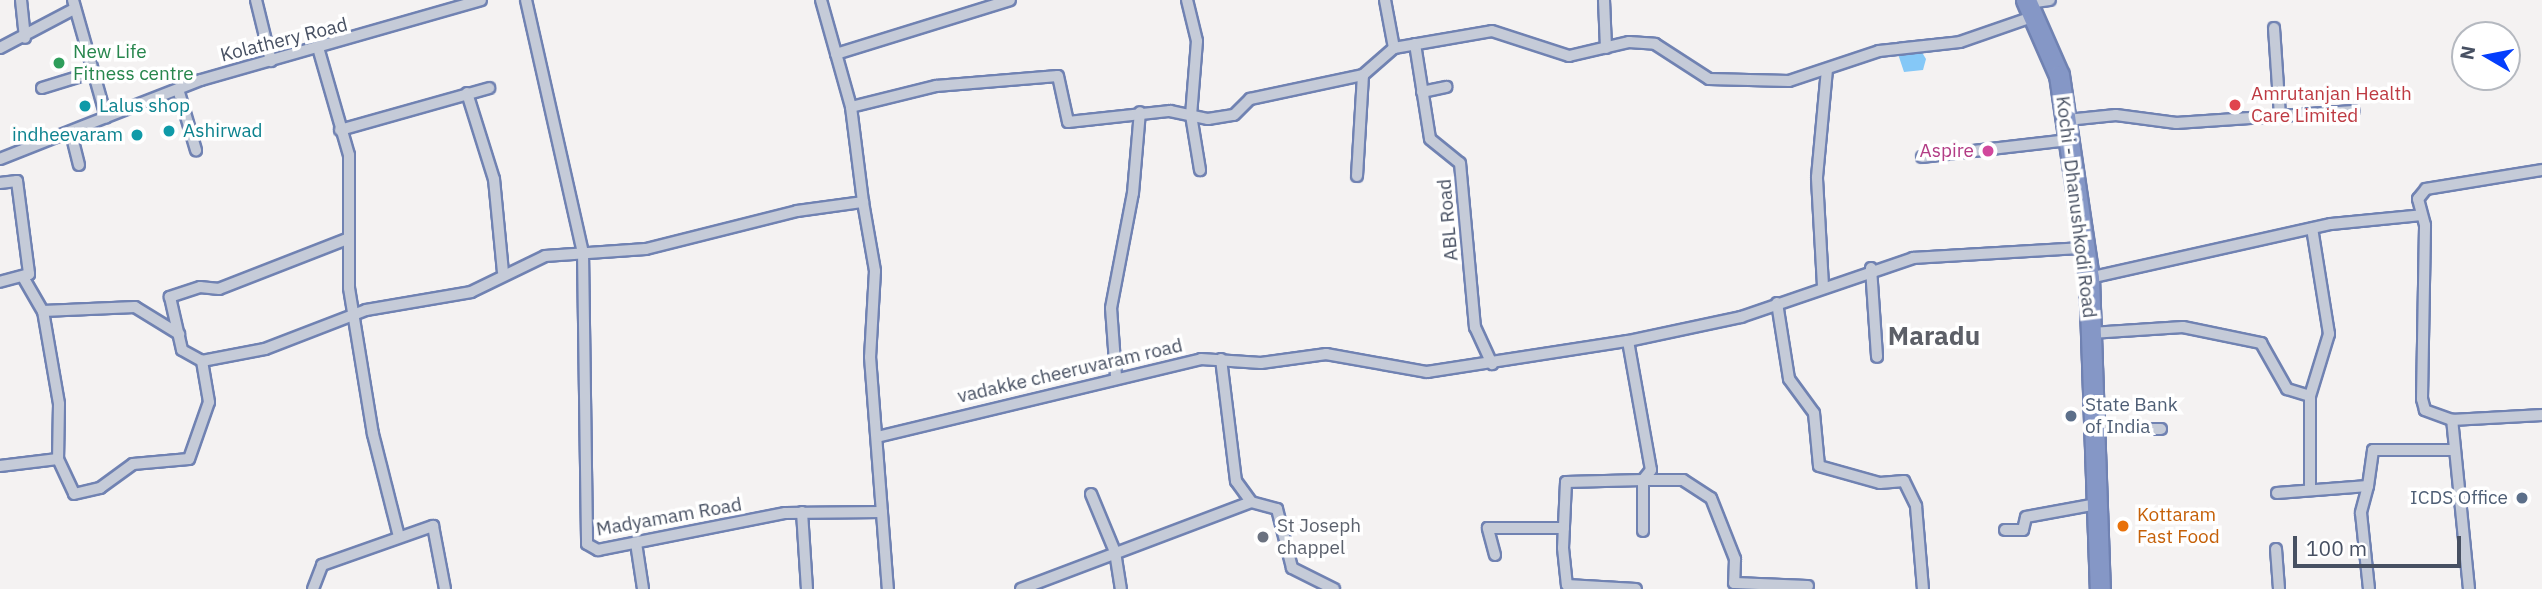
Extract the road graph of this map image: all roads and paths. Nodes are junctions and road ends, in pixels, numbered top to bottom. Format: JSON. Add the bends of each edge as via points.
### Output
{"nodes":[{"id":1,"x":21,"y":0,"type":"edge"},
{"id":2,"x":256,"y":0,"type":"edge"},
{"id":3,"x":526,"y":0,"type":"edge"},
{"id":4,"x":821,"y":0,"type":"edge"},
{"id":5,"x":1010,"y":0,"type":"edge"},
{"id":6,"x":1187,"y":0,"type":"edge"},
{"id":7,"x":1385,"y":0,"type":"edge"},
{"id":8,"x":1604,"y":0,"type":"edge"},
{"id":9,"x":2050,"y":0,"type":"edge"},
{"id":10,"x":483,"y":1,"type":"edge"},
{"id":11,"x":74,"y":4,"type":"edge"},
{"id":12,"x":2029,"y":7,"type":"edge"},
{"id":13,"x":2274,"y":28,"type":"dead end"},
{"id":14,"x":25,"y":38,"type":"junction"},
{"id":15,"x":1415,"y":44,"type":"junction"},
{"id":16,"x":0,"y":48,"type":"edge"},
{"id":17,"x":1394,"y":48,"type":"junction"},
{"id":18,"x":1606,"y":48,"type":"junction"},
{"id":19,"x":319,"y":51,"type":"junction"},
{"id":20,"x":836,"y":54,"type":"junction"},
{"id":21,"x":271,"y":61,"type":"junction"},
{"id":22,"x":1827,"y":69,"type":"junction"},
{"id":23,"x":90,"y":73,"type":"junction"},
{"id":24,"x":1363,"y":75,"type":"junction"},
{"id":25,"x":1446,"y":87,"type":"dead end"},
{"id":26,"x":42,"y":88,"type":"dead end"},
{"id":27,"x":489,"y":88,"type":"dead end"},
{"id":28,"x":178,"y":89,"type":"junction"},
{"id":29,"x":1422,"y":92,"type":"junction"},
{"id":30,"x":467,"y":93,"type":"junction"},
{"id":31,"x":851,"y":107,"type":"junction"},
{"id":32,"x":2354,"y":111,"type":"dead end"},
{"id":33,"x":1140,"y":112,"type":"junction"},
{"id":34,"x":1191,"y":115,"type":"junction"},
{"id":35,"x":2280,"y":116,"type":"junction"},
{"id":36,"x":106,"y":117,"type":"junction"},
{"id":37,"x":2067,"y":120,"type":"junction"},
{"id":38,"x":340,"y":130,"type":"junction"},
{"id":39,"x":71,"y":133,"type":"junction"},
{"id":40,"x":2068,"y":140,"type":"junction"},
{"id":41,"x":196,"y":150,"type":"dead end"},
{"id":42,"x":1922,"y":157,"type":"dead end"},
{"id":43,"x":0,"y":159,"type":"edge"},
{"id":44,"x":79,"y":165,"type":"dead end"},
{"id":45,"x":1200,"y":170,"type":"dead end"},
{"id":46,"x":2542,"y":170,"type":"edge"},
{"id":47,"x":1357,"y":176,"type":"dead end"},
{"id":48,"x":0,"y":183,"type":"edge"},
{"id":49,"x":863,"y":202,"type":"junction"},
{"id":50,"x":2423,"y":215,"type":"junction"},
{"id":51,"x":2312,"y":229,"type":"junction"},
{"id":52,"x":347,"y":239,"type":"junction"},
{"id":53,"x":2083,"y":248,"type":"junction"},
{"id":54,"x":583,"y":252,"type":"junction"},
{"id":55,"x":1871,"y":268,"type":"junction"},
{"id":56,"x":503,"y":272,"type":"junction"},
{"id":57,"x":23,"y":277,"type":"junction"},
{"id":58,"x":2089,"y":278,"type":"junction"},
{"id":59,"x":0,"y":282,"type":"edge"},
{"id":60,"x":1823,"y":286,"type":"junction"},
{"id":61,"x":1777,"y":303,"type":"junction"},
{"id":62,"x":43,"y":311,"type":"junction"},
{"id":63,"x":357,"y":315,"type":"junction"},
{"id":64,"x":2091,"y":332,"type":"junction"},
{"id":65,"x":178,"y":334,"type":"junction"},
{"id":66,"x":1628,"y":341,"type":"junction"},
{"id":67,"x":1877,"y":357,"type":"dead end"},
{"id":68,"x":1222,"y":359,"type":"junction"},
{"id":69,"x":202,"y":361,"type":"junction"},
{"id":70,"x":1492,"y":364,"type":"junction"},
{"id":71,"x":1116,"y":376,"type":"junction"},
{"id":72,"x":2310,"y":396,"type":"junction"},
{"id":73,"x":2542,"y":415,"type":"edge"},
{"id":74,"x":2452,"y":420,"type":"junction"},
{"id":75,"x":2095,"y":429,"type":"junction"},
{"id":76,"x":2161,"y":429,"type":"dead end"},
{"id":77,"x":877,"y":437,"type":"junction"},
{"id":78,"x":2455,"y":450,"type":"junction"},
{"id":79,"x":58,"y":459,"type":"junction"},
{"id":80,"x":0,"y":466,"type":"edge"},
{"id":81,"x":1643,"y":480,"type":"junction"},
{"id":82,"x":2368,"y":486,"type":"junction"},
{"id":83,"x":2310,"y":490,"type":"junction"},
{"id":84,"x":2277,"y":493,"type":"dead end"},
{"id":85,"x":1091,"y":494,"type":"dead end"},
{"id":86,"x":1251,"y":502,"type":"junction"},
{"id":87,"x":2097,"y":503,"type":"junction"},
{"id":88,"x":802,"y":512,"type":"junction"},
{"id":89,"x":882,"y":512,"type":"junction"},
{"id":90,"x":1564,"y":528,"type":"junction"},
{"id":91,"x":2005,"y":530,"type":"dead end"},
{"id":92,"x":1643,"y":531,"type":"dead end"},
{"id":93,"x":399,"y":537,"type":"junction"},
{"id":94,"x":636,"y":543,"type":"junction"},
{"id":95,"x":2276,"y":548,"type":"dead end"},
{"id":96,"x":1115,"y":552,"type":"junction"},
{"id":97,"x":1495,"y":555,"type":"dead end"},
{"id":98,"x":1808,"y":586,"type":"dead end"},
{"id":99,"x":313,"y":589,"type":"edge"},
{"id":100,"x":445,"y":589,"type":"edge"},
{"id":101,"x":643,"y":589,"type":"edge"},
{"id":102,"x":807,"y":589,"type":"edge"},
{"id":103,"x":888,"y":589,"type":"edge"},
{"id":104,"x":1021,"y":589,"type":"edge"},
{"id":105,"x":1121,"y":589,"type":"edge"},
{"id":106,"x":1334,"y":589,"type":"edge"},
{"id":107,"x":1636,"y":589,"type":"edge"},
{"id":108,"x":1923,"y":589,"type":"edge"},
{"id":109,"x":2100,"y":589,"type":"edge"},
{"id":110,"x":2279,"y":589,"type":"edge"},
{"id":111,"x":2368,"y":589,"type":"edge"},
{"id":112,"x":2469,"y":589,"type":"edge"}],
"edges":[{"from":1,"to":14,"type":"street"},
{"from":2,"to":21,"type":"street"},
{"from":3,"to":54,"type":"street"},
{"from":4,"to":20,"type":"street"},
{"from":5,"to":20,"type":"street"},
{"from":6,"to":34,"type":"street","via":[[1197,41]]},
{"from":7,"to":17,"type":"street"},
{"from":8,"to":18,"type":"street"},
{"from":9,"to":12,"type":"street"},
{"from":10,"to":19,"type":"street","name":"Kolathery Road"},
{"from":11,"to":14,"type":"street"},
{"from":11,"to":23,"type":"street"},
{"from":12,"to":22,"type":"street","via":[[1961,42],[1879,51]]},
{"from":12,"to":37,"type":"highway","name":"Kochi - Dhanushkodi Road","via":[[2059,75]]},
{"from":13,"to":35,"type":"street"},
{"from":14,"to":16,"type":"street"},
{"from":15,"to":17,"type":"street"},
{"from":15,"to":18,"type":"street","via":[[1474,32],[1509,33],[1569,56]]},
{"from":15,"to":29,"type":"street","name":"ABL Road"},
{"from":17,"to":24,"type":"street"},
{"from":18,"to":22,"type":"street","via":[[1655,44],[1709,79],[1736,83],[1789,81]]},
{"from":19,"to":21,"type":"street","name":"Kolathery Road"},
{"from":19,"to":38,"type":"street"},
{"from":20,"to":31,"type":"street"},
{"from":21,"to":28,"type":"street","name":"Kolathery Road"},
{"from":22,"to":60,"type":"street","via":[[1816,177]]},
{"from":23,"to":26,"type":"street"},
{"from":23,"to":36,"type":"street"},
{"from":24,"to":34,"type":"street","via":[[1250,99],[1234,115]]},
{"from":24,"to":47,"type":"street"},
{"from":25,"to":29,"type":"street"},
{"from":27,"to":30,"type":"street"},
{"from":28,"to":36,"type":"street","name":"Kolathery Road"},
{"from":28,"to":41,"type":"street"},
{"from":29,"to":70,"type":"street","name":"ABL Road","via":[[1430,139],[1460,163],[1475,327]]},
{"from":30,"to":38,"type":"street"},
{"from":30,"to":56,"type":"street","via":[[494,179]]},
{"from":31,"to":33,"type":"street","via":[[936,86],[1058,76],[1068,122]]},
{"from":31,"to":49,"type":"street"},
{"from":32,"to":35,"type":"street"},
{"from":33,"to":34,"type":"street"},
{"from":33,"to":71,"type":"street","via":[[1133,193],[1112,296]]},
{"from":34,"to":45,"type":"street"},
{"from":35,"to":37,"type":"street"},
{"from":36,"to":39,"type":"street","name":"Kolathery Road"},
{"from":37,"to":40,"type":"highway","name":"Kochi - Dhanushkodi Road"},
{"from":38,"to":52,"type":"street","via":[[353,183]]},
{"from":39,"to":43,"type":"street","name":"Kolathery Road"},
{"from":39,"to":44,"type":"street"},
{"from":40,"to":42,"type":"street"},
{"from":40,"to":53,"type":"highway","name":"Kochi - Dhanushkodi Road"},
{"from":46,"to":50,"type":"street","via":[[2426,189],[2418,199]]},
{"from":48,"to":57,"type":"street","via":[[17,181],[29,274]]},
{"from":49,"to":54,"type":"street","via":[[797,211],[646,249]]},
{"from":49,"to":77,"type":"street","via":[[875,271],[870,357]]},
{"from":50,"to":51,"type":"street"},
{"from":50,"to":74,"type":"street","via":[[2422,398],[2426,410]]},
{"from":51,"to":58,"type":"street"},
{"from":51,"to":72,"type":"street","via":[[2329,334]]},
{"from":52,"to":63,"type":"street"},
{"from":52,"to":65,"type":"street","via":[[219,289],[200,286],[170,296]]},
{"from":53,"to":55,"type":"street","name":"vadakke cheeruvaram road","via":[[1913,258]]},
{"from":53,"to":58,"type":"highway","name":"Kochi - Dhanushkodi Road"},
{"from":54,"to":56,"type":"street","via":[[545,256]]},
{"from":54,"to":94,"type":"street","name":"Madyamam Road","via":[[583,527],[592,550]]},
{"from":55,"to":60,"type":"street","name":"vadakke cheeruvaram road"},
{"from":55,"to":67,"type":"street"},
{"from":56,"to":63,"type":"street","via":[[462,295],[421,298]]},
{"from":57,"to":59,"type":"street"},
{"from":57,"to":62,"type":"street"},
{"from":58,"to":64,"type":"highway","name":"Kochi - Dhanushkodi Road"},
{"from":60,"to":61,"type":"street","name":"vadakke cheeruvaram road"},
{"from":61,"to":66,"type":"street","name":"vadakke cheeruvaram road"},
{"from":61,"to":108,"type":"street","via":[[1789,379],[1814,413],[1819,466],[1880,483],[1904,481],[1916,506]]},
{"from":62,"to":65,"type":"street","via":[[135,307]]},
{"from":62,"to":79,"type":"street","via":[[59,404]]},
{"from":63,"to":69,"type":"street","via":[[265,349]]},
{"from":63,"to":93,"type":"street","via":[[373,434]]},
{"from":64,"to":72,"type":"street","via":[[2183,327],[2261,343],[2287,389]]},
{"from":64,"to":75,"type":"highway","name":"Kochi - Dhanushkodi Road"},
{"from":65,"to":69,"type":"street","via":[[183,350]]},
{"from":66,"to":70,"type":"street","name":"vadakke cheeruvaram road"},
{"from":66,"to":81,"type":"street","via":[[1651,470]]},
{"from":68,"to":70,"type":"street","name":"vadakke cheeruvaram road","via":[[1261,363],[1326,354],[1427,372]]},
{"from":68,"to":71,"type":"street","name":"vadakke cheeruvaram road"},
{"from":68,"to":86,"type":"street","via":[[1236,481]]},
{"from":69,"to":79,"type":"street","via":[[209,402],[189,459],[133,464],[100,488],[75,494]]},
{"from":71,"to":77,"type":"street","name":"vadakke cheeruvaram road"},
{"from":72,"to":83,"type":"street"},
{"from":73,"to":74,"type":"street"},
{"from":74,"to":78,"type":"street"},
{"from":75,"to":76,"type":"street"},
{"from":75,"to":87,"type":"highway","name":"Kochi - Dhanushkodi Road"},
{"from":77,"to":89,"type":"street"},
{"from":78,"to":82,"type":"street","via":[[2374,450]]},
{"from":78,"to":112,"type":"street"},
{"from":79,"to":80,"type":"street"},
{"from":81,"to":90,"type":"street","via":[[1566,482]]},
{"from":81,"to":92,"type":"street"},
{"from":81,"to":98,"type":"street","via":[[1683,481],[1711,498],[1735,559],[1734,583]]},
{"from":82,"to":83,"type":"street"},
{"from":82,"to":111,"type":"street","via":[[2361,513]]},
{"from":83,"to":84,"type":"street"},
{"from":85,"to":96,"type":"street"},
{"from":86,"to":96,"type":"street"},
{"from":86,"to":106,"type":"street","via":[[1277,509],[1292,568]]},
{"from":87,"to":91,"type":"street","via":[[2026,517],[2023,530]]},
{"from":87,"to":109,"type":"highway","name":"Kochi - Dhanushkodi Road"},
{"from":88,"to":89,"type":"street","name":"Madyamam Road"},
{"from":88,"to":94,"type":"street","name":"Madyamam Road"},
{"from":88,"to":102,"type":"street"},
{"from":89,"to":103,"type":"street"},
{"from":90,"to":97,"type":"street","via":[[1488,528]]},
{"from":90,"to":107,"type":"street","via":[[1567,585]]},
{"from":93,"to":99,"type":"street","via":[[322,565]]},
{"from":93,"to":100,"type":"street","via":[[433,526]]},
{"from":94,"to":101,"type":"street"},
{"from":95,"to":110,"type":"street"},
{"from":96,"to":104,"type":"street"},
{"from":96,"to":105,"type":"street"}]}
